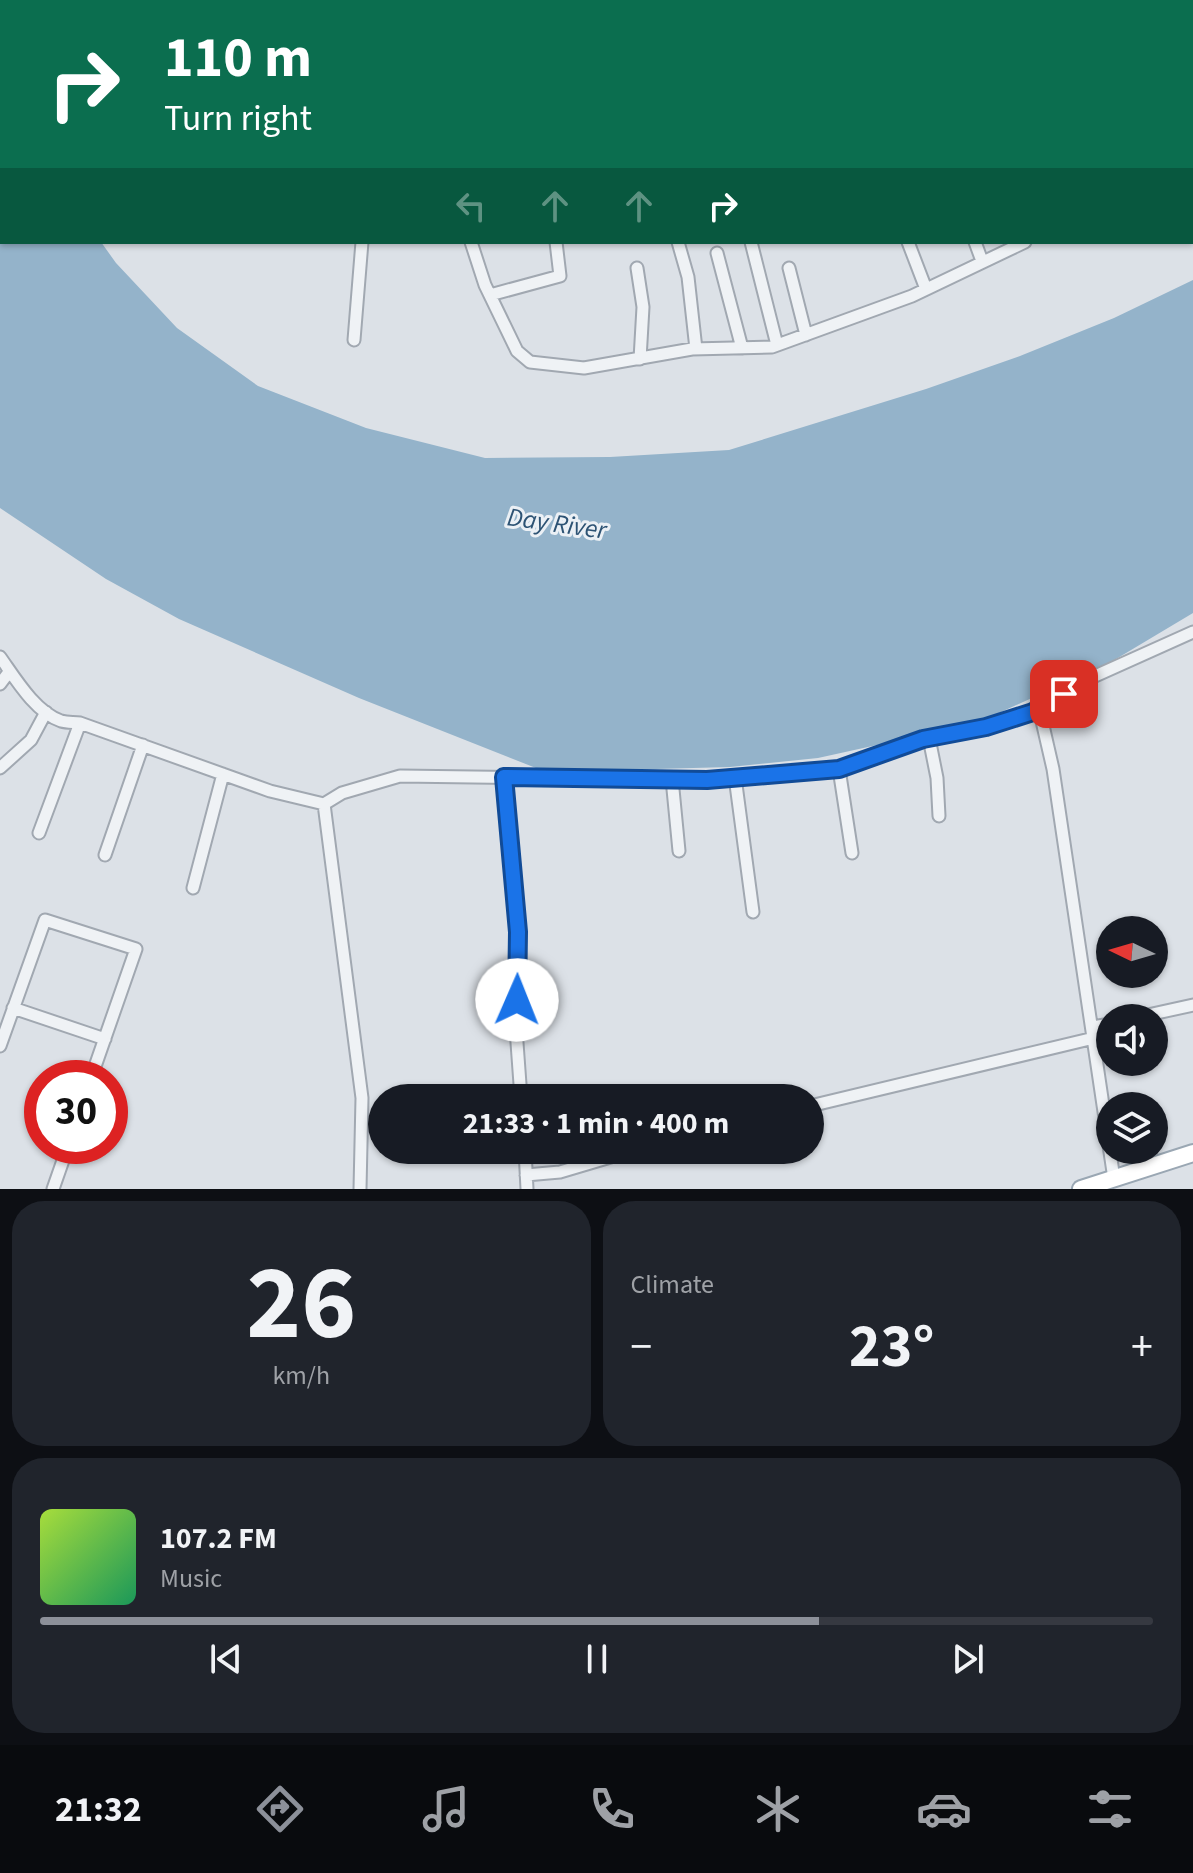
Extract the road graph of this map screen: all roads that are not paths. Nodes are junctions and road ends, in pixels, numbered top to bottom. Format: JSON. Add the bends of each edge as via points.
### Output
{"nodes":[{"id":1,"x":362,"y":244,"type":"edge"},
{"id":2,"x":472,"y":244,"type":"edge"},
{"id":3,"x":556,"y":244,"type":"edge"},
{"id":4,"x":679,"y":244,"type":"edge"},
{"id":5,"x":752,"y":244,"type":"edge"},
{"id":6,"x":909,"y":244,"type":"edge"},
{"id":7,"x":976,"y":244,"type":"edge"},
{"id":8,"x":1020,"y":244,"type":"edge"},
{"id":9,"x":717,"y":253,"type":"dead end"},
{"id":10,"x":982,"y":261,"type":"junction"},
{"id":11,"x":637,"y":268,"type":"dead end"},
{"id":12,"x":789,"y":268,"type":"dead end"},
{"id":13,"x":926,"y":289,"type":"junction"},
{"id":14,"x":490,"y":295,"type":"junction"},
{"id":15,"x":806,"y":335,"type":"junction"},
{"id":16,"x":354,"y":340,"type":"dead end"},
{"id":17,"x":777,"y":345,"type":"junction"},
{"id":18,"x":742,"y":348,"type":"junction"},
{"id":19,"x":696,"y":349,"type":"junction"},
{"id":20,"x":640,"y":359,"type":"junction"},
{"id":21,"x":1193,"y":632,"type":"edge"},
{"id":22,"x":0,"y":657,"type":"edge"},
{"id":23,"x":9,"y":672,"type":"junction"},
{"id":24,"x":0,"y":684,"type":"edge"},
{"id":25,"x":1039,"y":708,"type":"junction"},
{"id":26,"x":46,"y":712,"type":"junction"},
{"id":27,"x":80,"y":723,"type":"junction"},
{"id":28,"x":929,"y":738,"type":"junction"},
{"id":29,"x":143,"y":745,"type":"junction"},
{"id":30,"x":0,"y":768,"type":"edge"},
{"id":31,"x":839,"y":769,"type":"junction"},
{"id":32,"x":223,"y":774,"type":"junction"},
{"id":33,"x":504,"y":777,"type":"junction"},
{"id":34,"x":735,"y":777,"type":"junction"},
{"id":35,"x":672,"y":779,"type":"junction"},
{"id":36,"x":324,"y":804,"type":"junction"},
{"id":37,"x":939,"y":816,"type":"dead end"},
{"id":38,"x":39,"y":833,"type":"dead end"},
{"id":39,"x":679,"y":851,"type":"dead end"},
{"id":40,"x":852,"y":853,"type":"dead end"},
{"id":41,"x":105,"y":855,"type":"dead end"},
{"id":42,"x":193,"y":888,"type":"dead end"},
{"id":43,"x":753,"y":912,"type":"dead end"},
{"id":44,"x":1193,"y":1005,"type":"edge"},
{"id":45,"x":13,"y":1008,"type":"junction"},
{"id":46,"x":1168,"y":1011,"type":"edge"},
{"id":47,"x":1094,"y":1033,"type":"junction"},
{"id":48,"x":105,"y":1039,"type":"junction"},
{"id":49,"x":0,"y":1046,"type":"edge"},
{"id":50,"x":97,"y":1060,"type":"edge"},
{"id":51,"x":520,"y":1084,"type":"edge"},
{"id":52,"x":824,"y":1102,"type":"edge"},
{"id":53,"x":1193,"y":1153,"type":"edge"},
{"id":54,"x":62,"y":1164,"type":"edge"},
{"id":55,"x":526,"y":1164,"type":"edge"},
{"id":56,"x":587,"y":1164,"type":"edge"},
{"id":57,"x":526,"y":1175,"type":"junction"},
{"id":58,"x":1114,"y":1179,"type":"junction"},
{"id":59,"x":53,"y":1189,"type":"edge"},
{"id":60,"x":360,"y":1189,"type":"edge"},
{"id":61,"x":527,"y":1189,"type":"edge"},
{"id":62,"x":1081,"y":1189,"type":"edge"}],
"edges":[{"from":1,"to":16,"type":"street"},
{"from":2,"to":14,"type":"street"},
{"from":3,"to":14,"type":"street","via":[[560,276]]},
{"from":4,"to":19,"type":"street","via":[[689,281]]},
{"from":5,"to":17,"type":"street"},
{"from":6,"to":13,"type":"street"},
{"from":7,"to":10,"type":"street"},
{"from":8,"to":10,"type":"street"},
{"from":9,"to":18,"type":"street"},
{"from":10,"to":13,"type":"street"},
{"from":11,"to":20,"type":"street","via":[[643,307]]},
{"from":12,"to":15,"type":"street"},
{"from":13,"to":15,"type":"street"},
{"from":14,"to":20,"type":"street","via":[[517,351],[530,362],[584,368]]},
{"from":15,"to":17,"type":"street"},
{"from":17,"to":18,"type":"street"},
{"from":18,"to":19,"type":"street"},
{"from":19,"to":20,"type":"street"},
{"from":21,"to":25,"type":"street","via":[[1084,681]]},
{"from":22,"to":23,"type":"street"},
{"from":23,"to":24,"type":"street"},
{"from":23,"to":26,"type":"street"},
{"from":25,"to":28,"type":"street","via":[[986,727]]},
{"from":25,"to":47,"type":"street"},
{"from":26,"to":27,"type":"street"},
{"from":26,"to":30,"type":"street","via":[[31,740]]},
{"from":27,"to":29,"type":"street"},
{"from":27,"to":38,"type":"street"},
{"from":28,"to":31,"type":"street"},
{"from":28,"to":37,"type":"street"},
{"from":29,"to":32,"type":"street"},
{"from":29,"to":41,"type":"street"},
{"from":31,"to":34,"type":"street"},
{"from":31,"to":40,"type":"street"},
{"from":32,"to":36,"type":"street"},
{"from":32,"to":42,"type":"street"},
{"from":33,"to":35,"type":"street"},
{"from":33,"to":36,"type":"street","via":[[395,777]]},
{"from":33,"to":51,"type":"street","via":[[518,932]]},
{"from":34,"to":35,"type":"street"},
{"from":34,"to":43,"type":"street"},
{"from":35,"to":39,"type":"street"},
{"from":36,"to":60,"type":"street","via":[[362,1098]]},
{"from":44,"to":46,"type":"street"},
{"from":45,"to":48,"type":"street"},
{"from":45,"to":48,"type":"street","via":[[45,920],[136,949]]},
{"from":45,"to":49,"type":"street"},
{"from":47,"to":52,"type":"street"},
{"from":47,"to":58,"type":"street"},
{"from":48,"to":50,"type":"street"},
{"from":53,"to":58,"type":"main road"},
{"from":54,"to":59,"type":"street"},
{"from":55,"to":57,"type":"street"},
{"from":56,"to":57,"type":"street"},
{"from":57,"to":61,"type":"street"},
{"from":58,"to":62,"type":"main road"}]}
